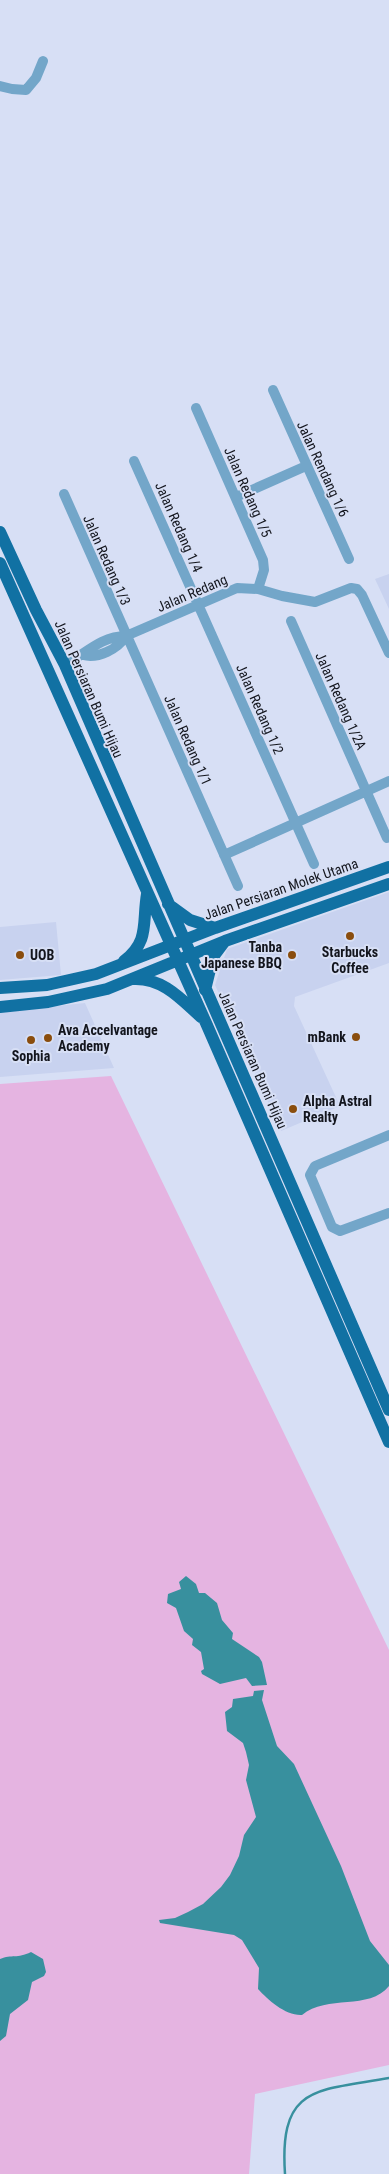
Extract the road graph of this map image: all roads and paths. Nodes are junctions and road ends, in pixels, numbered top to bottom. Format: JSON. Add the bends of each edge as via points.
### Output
{"nodes":[{"id":1,"x":44,"y":61,"type":"dead end"},
{"id":2,"x":0,"y":86,"type":"edge"},
{"id":3,"x":272,"y":390,"type":"dead end"},
{"id":4,"x":196,"y":408,"type":"dead end"},
{"id":5,"x":134,"y":461,"type":"dead end"},
{"id":6,"x":306,"y":466,"type":"junction"},
{"id":7,"x":64,"y":494,"type":"dead end"},
{"id":8,"x":236,"y":497,"type":"junction"},
{"id":9,"x":0,"y":532,"type":"edge"},
{"id":10,"x":349,"y":559,"type":"dead end"},
{"id":11,"x":0,"y":563,"type":"edge"},
{"id":12,"x":258,"y":589,"type":"junction"},
{"id":13,"x":198,"y":605,"type":"junction"},
{"id":14,"x":291,"y":621,"type":"dead end"},
{"id":15,"x":126,"y":636,"type":"junction"},
{"id":16,"x":34,"y":638,"type":"junction"},
{"id":17,"x":389,"y":653,"type":"edge"},
{"id":18,"x":65,"y":665,"type":"junction"},
{"id":19,"x":67,"y":714,"type":"junction"},
{"id":20,"x":389,"y":781,"type":"edge"},
{"id":21,"x":366,"y":792,"type":"junction"},
{"id":22,"x":296,"y":824,"type":"junction"},
{"id":23,"x":387,"y":838,"type":"dead end"},
{"id":24,"x":224,"y":856,"type":"junction"},
{"id":25,"x":314,"y":864,"type":"dead end"},
{"id":26,"x":389,"y":867,"type":"edge"},
{"id":27,"x":389,"y":884,"type":"edge"},
{"id":28,"x":238,"y":886,"type":"dead end"},
{"id":29,"x":147,"y":894,"type":"junction"},
{"id":30,"x":166,"y":903,"type":"junction"},
{"id":31,"x":214,"y":928,"type":"junction"},
{"id":32,"x":184,"y":941,"type":"junction"},
{"id":33,"x":225,"y":941,"type":"junction"},
{"id":34,"x":171,"y":946,"type":"junction"},
{"id":35,"x":189,"y":954,"type":"junction"},
{"id":36,"x":177,"y":959,"type":"junction"},
{"id":37,"x":116,"y":967,"type":"junction"},
{"id":38,"x":130,"y":979,"type":"junction"},
{"id":39,"x":0,"y":988,"type":"edge"},
{"id":40,"x":205,"y":990,"type":"junction"},
{"id":41,"x":0,"y":1006,"type":"edge"},
{"id":42,"x":206,"y":1023,"type":"junction"},
{"id":43,"x":389,"y":1135,"type":"edge"},
{"id":44,"x":303,"y":1212,"type":"junction"},
{"id":45,"x":389,"y":1213,"type":"edge"},
{"id":46,"x":290,"y":1216,"type":"junction"},
{"id":47,"x":340,"y":1298,"type":"junction"},
{"id":48,"x":327,"y":1301,"type":"junction"},
{"id":49,"x":389,"y":1410,"type":"edge"},
{"id":50,"x":389,"y":1442,"type":"edge"}],
"edges":[{"from":1,"to":2,"type":"street","via":[[26,90]]},
{"from":3,"to":6,"type":"street","name":"Jalan Rendang 1/6"},
{"from":4,"to":8,"type":"street","name":"Jalan Redang 1/5"},
{"from":5,"to":13,"type":"street","name":"Jalan Redang 1/4"},
{"from":6,"to":8,"type":"street"},
{"from":6,"to":10,"type":"street","name":"Jalan Rendang 1/6"},
{"from":7,"to":15,"type":"street","name":"Jalan Redang 1/3"},
{"from":8,"to":12,"type":"street","name":"Jalan Redang 1/5","via":[[263,560],[264,570]]},
{"from":9,"to":18,"type":"main road","name":"Jalan Persiaran Bumi Hijau"},
{"from":11,"to":16,"type":"main road","name":"Jalan Persiaran Bumi Hijau"},
{"from":12,"to":13,"type":"street","name":"Jalan Redang","via":[[232,590]]},
{"from":12,"to":17,"type":"street","name":"Jalan Redang","via":[[315,602],[351,588],[357,589]]},
{"from":13,"to":15,"type":"street","name":"Jalan Redang"},
{"from":13,"to":22,"type":"street","name":"Jalan Redang 1/2"},
{"from":14,"to":21,"type":"street","name":"Jalan Redang 1/2A"},
{"from":15,"to":18,"type":"street","name":"Jalan Redang","via":[[120,644],[98,655],[83,655]]},
{"from":15,"to":24,"type":"street","name":"Jalan Redang 1/1"},
{"from":16,"to":18,"type":"main road","via":[[53,665]]},
{"from":16,"to":19,"type":"main road","name":"Jalan Persiaran Bumi Hijau"},
{"from":18,"to":19,"type":"main road","via":[[56,672]]},
{"from":18,"to":30,"type":"main road","name":"Jalan Persiaran Bumi Hijau"},
{"from":19,"to":29,"type":"main road","name":"Jalan Persiaran Bumi Hijau"},
{"from":20,"to":21,"type":"street"},
{"from":21,"to":22,"type":"street"},
{"from":21,"to":23,"type":"street"},
{"from":22,"to":24,"type":"street"},
{"from":22,"to":25,"type":"street"},
{"from":24,"to":28,"type":"street","name":"Jalan Redang 1/1"},
{"from":26,"to":31,"type":"main road","name":"Jalan Persiaran Molek Utama"},
{"from":27,"to":33,"type":"main road"},
{"from":29,"to":34,"type":"main road","name":"Jalan Persiaran Bumi Hijau"},
{"from":29,"to":37,"type":"main road","via":[[142,939],[137,949]]},
{"from":30,"to":31,"type":"main road","via":[[190,920]]},
{"from":30,"to":32,"type":"main road","name":"Jalan Persiaran Bumi Hijau"},
{"from":31,"to":32,"type":"main road","name":"Jalan Persiaran Molek Utama"},
{"from":32,"to":34,"type":"main road","name":"Jalan Persiaran Molek Utama"},
{"from":32,"to":35,"type":"main road","name":"Jalan Persiaran Bumi Hijau"},
{"from":33,"to":35,"type":"main road"},
{"from":33,"to":40,"type":"main road","via":[[213,957]]},
{"from":34,"to":36,"type":"main road","name":"Jalan Persiaran Bumi Hijau"},
{"from":34,"to":37,"type":"main road","name":"Jalan Persiaran Molek Utama"},
{"from":35,"to":36,"type":"main road"},
{"from":35,"to":40,"type":"main road","name":"Jalan Persiaran Bumi Hijau"},
{"from":36,"to":38,"type":"main road"},
{"from":36,"to":42,"type":"main road","name":"Jalan Persiaran Bumi Hijau"},
{"from":37,"to":39,"type":"main road","name":"Jalan Persiaran Molek Utama","via":[[80,979]]},
{"from":38,"to":41,"type":"main road","via":[[75,997]]},
{"from":38,"to":42,"type":"main road","via":[[144,978],[162,984]]},
{"from":40,"to":44,"type":"main road","name":"Jalan Persiaran Bumi Hijau"},
{"from":42,"to":46,"type":"main road","name":"Jalan Persiaran Bumi Hijau"},
{"from":43,"to":45,"type":"street","via":[[316,1166],[310,1175],[332,1227],[340,1231]]},
{"from":44,"to":46,"type":"main road"},
{"from":44,"to":47,"type":"main road","name":"Jalan Persiaran Bumi Hijau"},
{"from":46,"to":48,"type":"main road","name":"Jalan Persiaran Bumi Hijau"},
{"from":47,"to":48,"type":"main road","via":[[330,1295]]},
{"from":47,"to":49,"type":"main road","name":"Jalan Persiaran Bumi Hijau"},
{"from":48,"to":50,"type":"main road","name":"Jalan Persiaran Bumi Hijau"}]}
